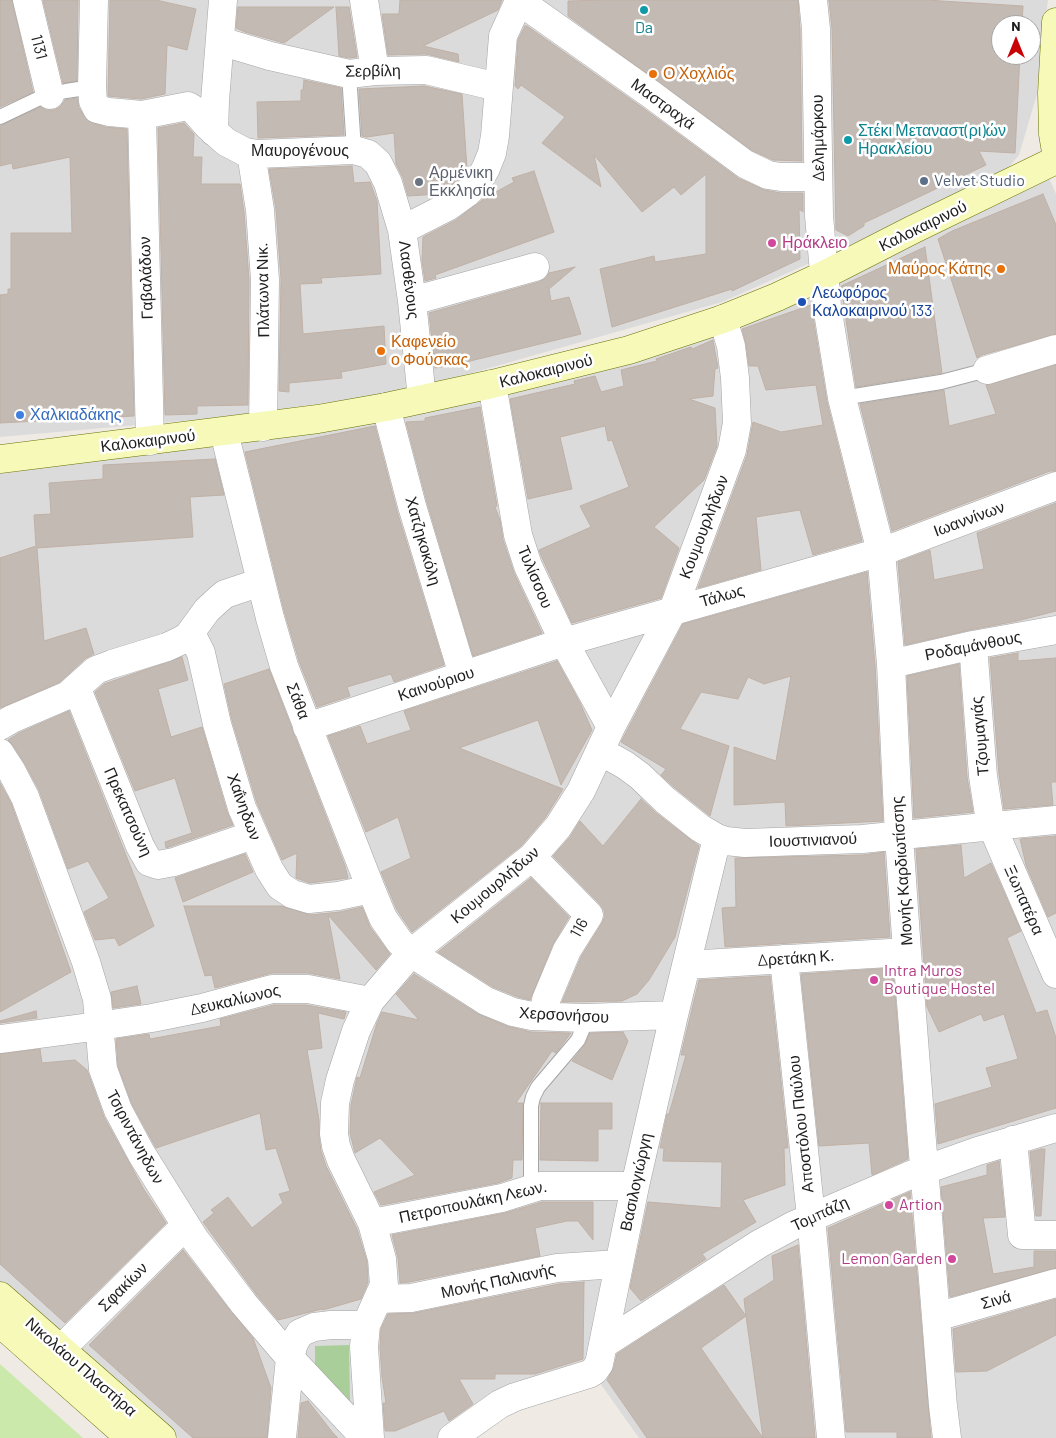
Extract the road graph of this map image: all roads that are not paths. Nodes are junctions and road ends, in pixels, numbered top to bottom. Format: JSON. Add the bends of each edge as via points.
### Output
{"nodes":[{"id":1,"x":27,"y":0,"type":"edge"},
{"id":2,"x":94,"y":0,"type":"edge"},
{"id":3,"x":223,"y":0,"type":"edge"},
{"id":4,"x":364,"y":0,"type":"edge"},
{"id":5,"x":813,"y":0,"type":"edge"},
{"id":6,"x":519,"y":1,"type":"edge"},
{"id":7,"x":1056,"y":22,"type":"edge"},
{"id":8,"x":220,"y":41,"type":"junction"},
{"id":9,"x":375,"y":71,"type":"junction"},
{"id":10,"x":349,"y":74,"type":"junction"},
{"id":11,"x":92,"y":87,"type":"junction"},
{"id":12,"x":498,"y":87,"type":"junction"},
{"id":13,"x":50,"y":95,"type":"junction"},
{"id":14,"x":142,"y":115,"type":"junction"},
{"id":15,"x":0,"y":117,"type":"edge"},
{"id":16,"x":214,"y":132,"type":"junction"},
{"id":17,"x":354,"y":150,"type":"junction"},
{"id":18,"x":1056,"y":152,"type":"edge"},
{"id":19,"x":251,"y":154,"type":"junction"},
{"id":20,"x":1056,"y":160,"type":"edge"},
{"id":21,"x":818,"y":177,"type":"junction"},
{"id":22,"x":402,"y":230,"type":"junction"},
{"id":23,"x":535,"y":266,"type":"dead end"},
{"id":24,"x":824,"y":275,"type":"junction"},
{"id":25,"x":412,"y":301,"type":"junction"},
{"id":26,"x":723,"y":319,"type":"junction"},
{"id":27,"x":1056,"y":349,"type":"edge"},
{"id":28,"x":986,"y":370,"type":"joint"},
{"id":29,"x":492,"y":384,"type":"junction"},
{"id":30,"x":842,"y":398,"type":"junction"},
{"id":31,"x":422,"y":399,"type":"junction"},
{"id":32,"x":386,"y":407,"type":"junction"},
{"id":33,"x":263,"y":427,"type":"junction"},
{"id":34,"x":224,"y":432,"type":"junction"},
{"id":35,"x":150,"y":441,"type":"junction"},
{"id":36,"x":0,"y":459,"type":"edge"},
{"id":37,"x":1056,"y":486,"type":"edge"},
{"id":38,"x":881,"y":552,"type":"junction"},
{"id":39,"x":261,"y":582,"type":"junction"},
{"id":40,"x":673,"y":610,"type":"junction"},
{"id":41,"x":1056,"y":630,"type":"edge"},
{"id":42,"x":188,"y":636,"type":"junction"},
{"id":43,"x":564,"y":642,"type":"junction"},
{"id":44,"x":973,"y":645,"type":"junction"},
{"id":45,"x":891,"y":664,"type":"junction"},
{"id":46,"x":463,"y":675,"type":"junction"},
{"id":47,"x":77,"y":689,"type":"junction"},
{"id":48,"x":0,"y":726,"type":"edge"},
{"id":49,"x":308,"y":727,"type":"junction"},
{"id":50,"x":611,"y":727,"type":"junction"},
{"id":51,"x":600,"y":751,"type":"junction"},
{"id":52,"x":0,"y":753,"type":"edge"},
{"id":53,"x":1056,"y":820,"type":"edge"},
{"id":54,"x":992,"y":826,"type":"junction"},
{"id":55,"x":253,"y":835,"type":"junction"},
{"id":56,"x":899,"y":836,"type":"junction"},
{"id":57,"x":717,"y":838,"type":"junction"},
{"id":58,"x":532,"y":857,"type":"junction"},
{"id":59,"x":371,"y":889,"type":"junction"},
{"id":60,"x":907,"y":952,"type":"junction"},
{"id":61,"x":411,"y":953,"type":"junction"},
{"id":62,"x":784,"y":959,"type":"junction"},
{"id":63,"x":686,"y":965,"type":"junction"},
{"id":64,"x":1056,"y":974,"type":"edge"},
{"id":65,"x":370,"y":1001,"type":"junction"},
{"id":66,"x":674,"y":1014,"type":"junction"},
{"id":67,"x":542,"y":1016,"type":"junction"},
{"id":68,"x":584,"y":1018,"type":"junction"},
{"id":69,"x":99,"y":1026,"type":"junction"},
{"id":70,"x":0,"y":1039,"type":"edge"},
{"id":71,"x":1056,"y":1128,"type":"edge"},
{"id":72,"x":1013,"y":1140,"type":"junction"},
{"id":73,"x":924,"y":1170,"type":"junction"},
{"id":74,"x":635,"y":1186,"type":"junction"},
{"id":75,"x":531,"y":1188,"type":"junction"},
{"id":76,"x":811,"y":1217,"type":"junction"},
{"id":77,"x":372,"y":1223,"type":"junction"},
{"id":78,"x":186,"y":1225,"type":"junction"},
{"id":79,"x":1056,"y":1235,"type":"edge"},
{"id":80,"x":618,"y":1264,"type":"junction"},
{"id":81,"x":1056,"y":1283,"type":"edge"},
{"id":82,"x":0,"y":1296,"type":"edge"},
{"id":83,"x":378,"y":1299,"type":"junction"},
{"id":84,"x":936,"y":1317,"type":"junction"},
{"id":85,"x":0,"y":1323,"type":"edge"},
{"id":86,"x":366,"y":1325,"type":"junction"},
{"id":87,"x":604,"y":1344,"type":"junction"},
{"id":88,"x":61,"y":1349,"type":"junction"},
{"id":89,"x":290,"y":1358,"type":"junction"},
{"id":90,"x":130,"y":1438,"type":"edge"},
{"id":91,"x":162,"y":1438,"type":"edge"},
{"id":92,"x":282,"y":1438,"type":"edge"},
{"id":93,"x":365,"y":1438,"type":"edge"},
{"id":94,"x":370,"y":1438,"type":"edge"},
{"id":95,"x":452,"y":1438,"type":"edge"},
{"id":96,"x":831,"y":1438,"type":"edge"},
{"id":97,"x":947,"y":1438,"type":"edge"}],
"edges":[{"from":1,"to":13,"type":"street","name":"1131"},
{"from":2,"to":11,"type":"street"},
{"from":3,"to":8,"type":"street"},
{"from":4,"to":9,"type":"street"},
{"from":5,"to":21,"type":"street","name":"Δελημάρκου"},
{"from":6,"to":12,"type":"street","name":"Λασθένους","via":[[502,36]]},
{"from":6,"to":21,"type":"street","name":"Μαστραχά","via":[[745,164],[768,175]]},
{"from":7,"to":18,"type":"main road","via":[[1052,93]]},
{"from":8,"to":10,"type":"street","name":"Σερβίλη"},
{"from":8,"to":16,"type":"street"},
{"from":9,"to":10,"type":"street","name":"Σερβίλη"},
{"from":9,"to":12,"type":"street","name":"Σερβίλη","via":[[426,70]]},
{"from":10,"to":17,"type":"lane"},
{"from":11,"to":13,"type":"lane"},
{"from":11,"to":14,"type":"street","name":"Μαυρογένους","via":[[97,109]]},
{"from":12,"to":22,"type":"street","name":"Λασθένους","via":[[492,152],[478,182],[449,206]]},
{"from":13,"to":15,"type":"lane"},
{"from":14,"to":16,"type":"street","name":"Μαυρογένους","via":[[188,106]]},
{"from":14,"to":35,"type":"street","name":"Γαβαλάδων"},
{"from":16,"to":19,"type":"street","name":"Μαυρογένους","via":[[235,148]]},
{"from":17,"to":19,"type":"street","name":"Μαυρογένους"},
{"from":17,"to":22,"type":"street","name":"Μαυρογένους","via":[[368,154],[380,167]]},
{"from":19,"to":33,"type":"street","name":"Πλάτωνα Νικ.","via":[[260,210],[265,280]]},
{"from":20,"to":24,"type":"main road","name":"Καλοκαιρινού"},
{"from":21,"to":24,"type":"street","name":"Δελημάρκου"},
{"from":22,"to":25,"type":"street","name":"Λασθένους"},
{"from":23,"to":25,"type":"street"},
{"from":24,"to":26,"type":"main road","name":"Καλοκαιρινού"},
{"from":24,"to":30,"type":"street","name":"Μονής Καρδιωτίσσης"},
{"from":25,"to":31,"type":"street","name":"Λασθένους"},
{"from":26,"to":29,"type":"main road","name":"Καλοκαιρινού","via":[[629,350]]},
{"from":26,"to":40,"type":"street","name":"Κουμουρλήδων","via":[[733,358],[736,434]]},
{"from":27,"to":28,"type":"street"},
{"from":28,"to":30,"type":"lane","via":[[941,382]]},
{"from":29,"to":31,"type":"main road","name":"Καλοκαιρινού"},
{"from":29,"to":43,"type":"street","name":"Τυλίσσου","via":[[518,535],[528,566]]},
{"from":30,"to":38,"type":"street","name":"Μονής Καρδιωτίσσης"},
{"from":31,"to":32,"type":"main road","name":"Καλοκαιρινού"},
{"from":32,"to":33,"type":"main road","name":"Καλοκαιρινού"},
{"from":32,"to":46,"type":"street","name":"Χατζηκοκόλη"},
{"from":33,"to":34,"type":"main road","name":"Καλοκαιρινού"},
{"from":34,"to":35,"type":"main road","name":"Καλοκαιρινού"},
{"from":34,"to":39,"type":"street","name":"Σάθα"},
{"from":35,"to":36,"type":"main road","name":"Καλοκαιρινού"},
{"from":37,"to":38,"type":"street","name":"Ιωαννίνων"},
{"from":38,"to":40,"type":"street","name":"Τάλως"},
{"from":38,"to":45,"type":"street","name":"Μονής Καρδιωτίσσης"},
{"from":39,"to":42,"type":"street","via":[[218,599]]},
{"from":39,"to":49,"type":"street","name":"Σάθα","via":[[284,666]]},
{"from":40,"to":43,"type":"street","name":"Τάλως"},
{"from":40,"to":50,"type":"street","name":"Κουμουρλήδων"},
{"from":41,"to":44,"type":"street","name":"Ροδαμάνθους"},
{"from":42,"to":47,"type":"street","via":[[167,647],[96,670]]},
{"from":42,"to":55,"type":"street","name":"Χαΐνηδων","via":[[201,653],[217,724]]},
{"from":43,"to":46,"type":"street","name":"Καινούριου"},
{"from":43,"to":50,"type":"street","name":"Τυλίσσου"},
{"from":44,"to":45,"type":"street","name":"Ροδαμάνθους"},
{"from":44,"to":54,"type":"street","name":"Τζουμαγιάς","via":[[983,776]]},
{"from":45,"to":56,"type":"street","name":"Μονής Καρδιωτίσσης"},
{"from":46,"to":49,"type":"street","name":"Καινούριου"},
{"from":47,"to":48,"type":"street"},
{"from":47,"to":55,"type":"street","name":"Πρεκατσούνη","via":[[149,862],[158,865],[174,862]]},
{"from":49,"to":59,"type":"street","name":"Σάθα"},
{"from":50,"to":51,"type":"street","name":"Κουμουρλήδων"},
{"from":51,"to":57,"type":"street","name":"Ιουστινιανού","via":[[640,776],[689,819]]},
{"from":51,"to":58,"type":"street","name":"Κουμουρλήδων","via":[[569,812]]},
{"from":52,"to":69,"type":"street","name":"Τσιριντάνηδων","via":[[25,797],[75,931],[95,992]]},
{"from":53,"to":54,"type":"street","name":"Ιουστινιανού"},
{"from":54,"to":56,"type":"street","name":"Ιουστινιανού"},
{"from":54,"to":64,"type":"street","name":"Ξωπατέρα"},
{"from":55,"to":59,"type":"street","name":"Χαΐνηδων","via":[[276,880],[292,894],[316,900]]},
{"from":56,"to":57,"type":"street","name":"Ιουστινιανού","via":[[745,843]]},
{"from":56,"to":60,"type":"street","name":"Μονής Καρδιωτίσσης"},
{"from":57,"to":63,"type":"street","name":"Βασιλογιώργη"},
{"from":58,"to":61,"type":"street","name":"Κουμουρλήδων"},
{"from":58,"to":67,"type":"street","name":"116","via":[[589,915],[567,950]]},
{"from":59,"to":61,"type":"street","name":"Σάθα","via":[[383,918]]},
{"from":60,"to":62,"type":"street","name":"Δρετάκη Κ."},
{"from":60,"to":73,"type":"street","name":"Μονής Καρδιωτίσσης"},
{"from":61,"to":65,"type":"street","name":"Κουμουρλήδων"},
{"from":61,"to":67,"type":"street","name":"Χερσονήσου","via":[[494,1005],[513,1012]]},
{"from":62,"to":63,"type":"street","name":"Δρετάκη Κ."},
{"from":62,"to":76,"type":"street","name":"Αποστόλου Παύλου"},
{"from":63,"to":66,"type":"street","name":"Βασιλογιώργη"},
{"from":65,"to":69,"type":"street","name":"Δευκαλίωνος","via":[[308,990],[272,989],[202,1008]]},
{"from":65,"to":77,"type":"street","name":"Κουμουρλήδων","via":[[340,1080],[334,1134],[336,1146]]},
{"from":66,"to":68,"type":"street","name":"Χερσονήσου"},
{"from":66,"to":74,"type":"street","name":"Βασιλογιώργη"},
{"from":67,"to":68,"type":"street","name":"Χερσονήσου"},
{"from":68,"to":75,"type":"lane","via":[[578,1040],[533,1097]]},
{"from":69,"to":70,"type":"street","name":"Δευκαλίωνος"},
{"from":69,"to":78,"type":"street","name":"Τσιριντάνηδων","via":[[101,1060],[110,1092],[141,1153]]},
{"from":71,"to":72,"type":"street","name":"Τομπάζη"},
{"from":72,"to":73,"type":"street","name":"Τομπάζη"},
{"from":72,"to":79,"type":"street","via":[[1022,1235]]},
{"from":73,"to":76,"type":"street","name":"Τομπάζη"},
{"from":73,"to":84,"type":"street","name":"Μονής Καρδιωτίσσης"},
{"from":74,"to":75,"type":"street","name":"Πετροπουλάκη Λεων.","via":[[548,1185]]},
{"from":74,"to":80,"type":"street","name":"Βασιλογιώργη"},
{"from":75,"to":77,"type":"street","name":"Πετροπουλάκη Λεων.","via":[[502,1198]]},
{"from":76,"to":87,"type":"street","name":"Τομπάζη","via":[[759,1244]]},
{"from":76,"to":96,"type":"street","name":"Αποστόλου Παύλου"},
{"from":77,"to":83,"type":"street","name":"Κουμουρλήδων","via":[[384,1268],[384,1284]]},
{"from":78,"to":88,"type":"street","name":"Σφακίων"},
{"from":78,"to":89,"type":"street","name":"Τσιριντάνηδων","via":[[244,1304]]},
{"from":80,"to":83,"type":"street","name":"Μονής Παλιανής","via":[[557,1268],[411,1298]]},
{"from":80,"to":87,"type":"street","name":"Βασιλογιώργη"},
{"from":81,"to":84,"type":"street","name":"Σινά"},
{"from":82,"to":88,"type":"main road","name":"Νικολάου Πλαστήρα"},
{"from":83,"to":86,"type":"street","name":"Κουμουρλήδων"},
{"from":84,"to":97,"type":"street","name":"Μονής Καρδιωτίσσης"},
{"from":85,"to":90,"type":"main road","name":"Νικολάου Πλαστήρα"},
{"from":86,"to":89,"type":"street","via":[[331,1325],[304,1331],[297,1336]]},
{"from":86,"to":94,"type":"street","via":[[364,1347]]},
{"from":87,"to":95,"type":"street","name":"Βασιλογιώργη","via":[[594,1371],[500,1404]]},
{"from":88,"to":91,"type":"main road","name":"Νικολάου Πλαστήρα"},
{"from":89,"to":92,"type":"street"},
{"from":89,"to":93,"type":"street","name":"Τσιριντάνηδων"}]}
